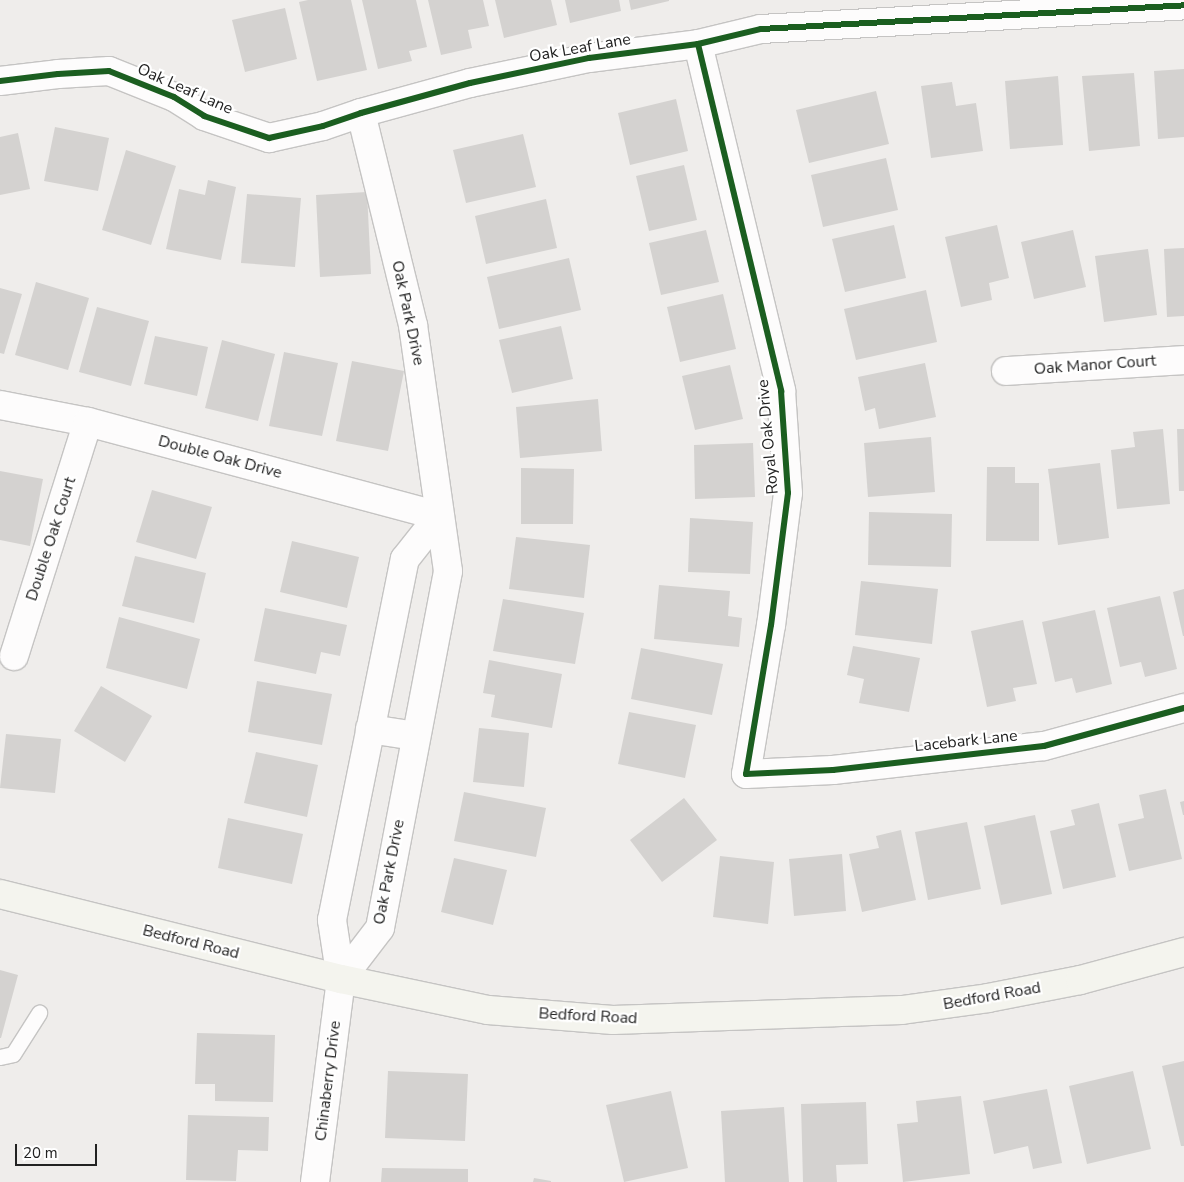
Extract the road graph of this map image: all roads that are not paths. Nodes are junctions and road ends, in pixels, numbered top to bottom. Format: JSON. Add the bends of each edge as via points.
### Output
{"nodes":[{"id":1,"x":1184,"y":5,"type":"edge"},
{"id":2,"x":698,"y":44,"type":"junction"},
{"id":3,"x":0,"y":81,"type":"edge"},
{"id":4,"x":361,"y":113,"type":"junction"},
{"id":5,"x":1184,"y":360,"type":"edge"},
{"id":6,"x":1006,"y":371,"type":"dead end"},
{"id":7,"x":0,"y":405,"type":"edge"},
{"id":8,"x":88,"y":422,"type":"junction"},
{"id":9,"x":439,"y":516,"type":"junction"},
{"id":10,"x":14,"y":656,"type":"dead end"},
{"id":11,"x":1184,"y":708,"type":"edge"},
{"id":12,"x":370,"y":729,"type":"junction"},
{"id":13,"x":415,"y":736,"type":"junction"},
{"id":14,"x":746,"y":774,"type":"joint"},
{"id":15,"x":0,"y":894,"type":"edge"},
{"id":16,"x":1184,"y":952,"type":"edge"},
{"id":17,"x":341,"y":979,"type":"junction"},
{"id":18,"x":39,"y":1013,"type":"dead end"},
{"id":19,"x":0,"y":1057,"type":"edge"},
{"id":20,"x":315,"y":1182,"type":"edge"}],
"edges":[{"from":1,"to":2,"type":"street","name":"Oak Leaf Lane","via":[[761,29]]},
{"from":2,"to":4,"type":"street","name":"Oak Leaf Lane","via":[[571,62],[470,83]]},
{"from":2,"to":14,"type":"street","name":"Royal Oak Drive","via":[[780,391],[788,493],[771,625]]},
{"from":3,"to":4,"type":"street","name":"Oak Leaf Lane","via":[[109,71],[174,97],[204,116],[269,138],[323,126]]},
{"from":4,"to":9,"type":"street","name":"Oak Park Drive","via":[[413,325]]},
{"from":5,"to":6,"type":"street","name":"Oak Manor Court"},
{"from":7,"to":8,"type":"street","name":"Double Oak Drive"},
{"from":8,"to":9,"type":"street","name":"Double Oak Drive"},
{"from":8,"to":10,"type":"street","name":"Double Oak Court"},
{"from":9,"to":12,"type":"street","via":[[405,559]]},
{"from":9,"to":13,"type":"street","name":"Oak Park Drive","via":[[448,571]]},
{"from":11,"to":14,"type":"street","name":"Lacebark Lane","via":[[1044,746],[833,770]]},
{"from":12,"to":13,"type":"street"},
{"from":12,"to":17,"type":"street","via":[[332,920]]},
{"from":13,"to":17,"type":"street","name":"Oak Park Drive","via":[[380,928]]},
{"from":15,"to":17,"type":"main road","name":"Bedford Road"},
{"from":16,"to":17,"type":"main road","name":"Bedford Road","via":[[1080,980],[988,998],[902,1010],[812,1015],[613,1020],[488,1010]]},
{"from":17,"to":20,"type":"street","name":"Chinaberry Drive"},
{"from":18,"to":19,"type":"lane","via":[[13,1054]]}]}
